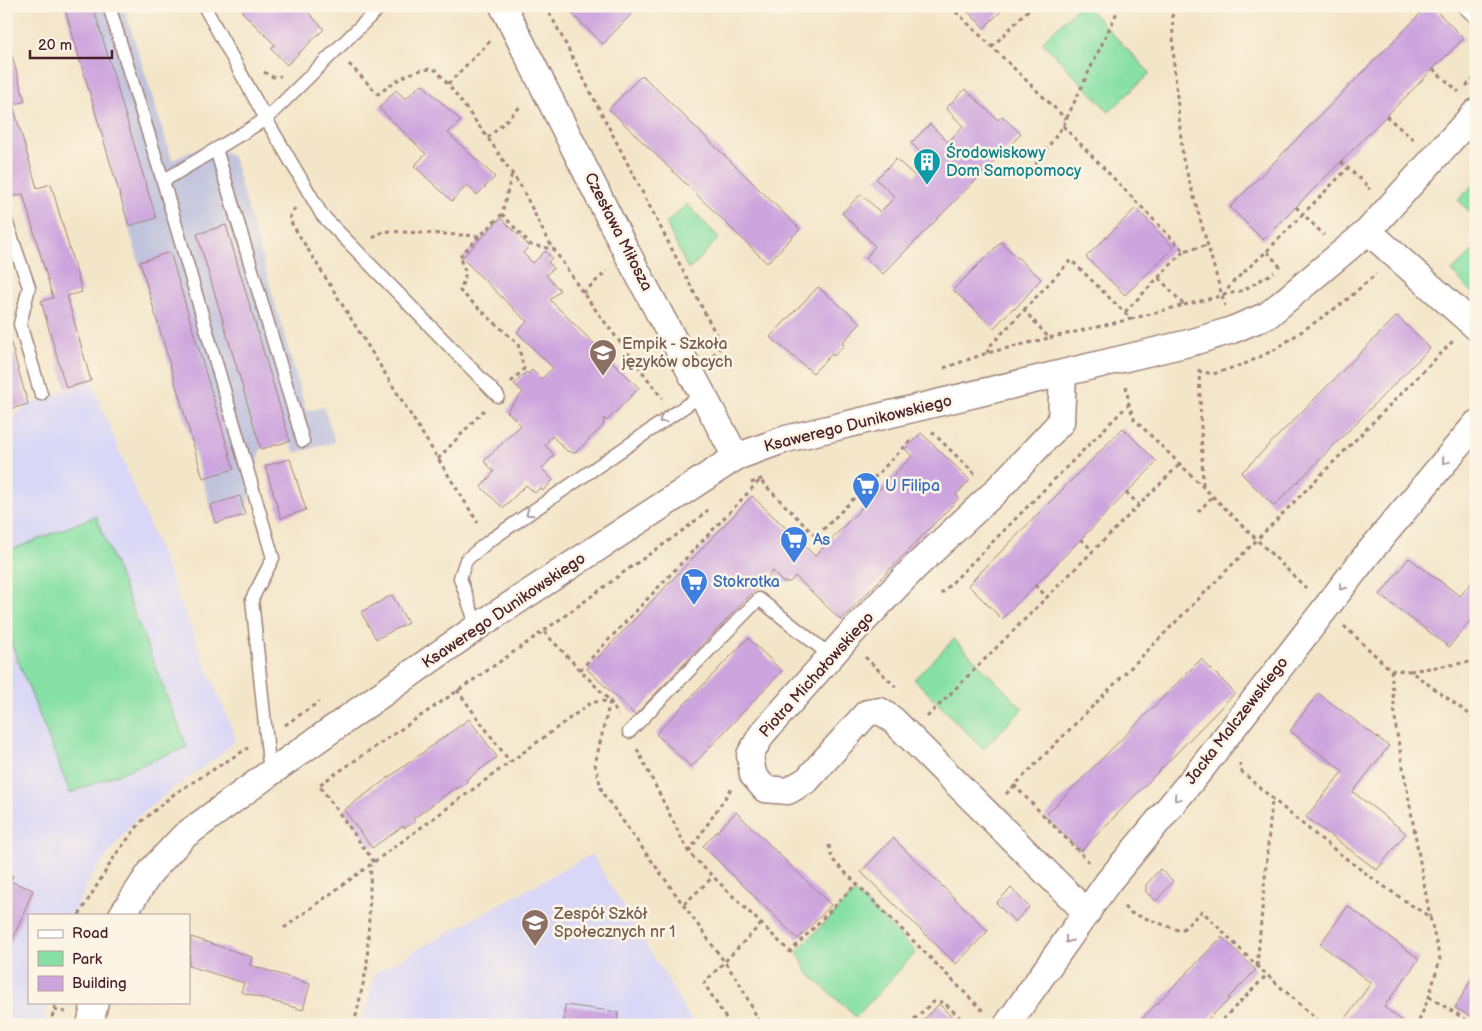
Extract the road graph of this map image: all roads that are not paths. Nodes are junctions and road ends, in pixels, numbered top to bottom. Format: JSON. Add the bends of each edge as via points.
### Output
{"nodes":[{"id":1,"x":109,"y":6,"type":"edge"},
{"id":2,"x":204,"y":6,"type":"edge"},
{"id":3,"x":381,"y":6,"type":"edge"},
{"id":4,"x":1463,"y":6,"type":"edge"},
{"id":5,"x":507,"y":14,"type":"edge"},
{"id":6,"x":1476,"y":18,"type":"edge"},
{"id":7,"x":1468,"y":102,"type":"edge"},
{"id":8,"x":266,"y":119,"type":"junction"},
{"id":9,"x":216,"y":149,"type":"junction"},
{"id":10,"x":163,"y":181,"type":"junction"},
{"id":11,"x":6,"y":221,"type":"edge"},
{"id":12,"x":1368,"y":231,"type":"junction"},
{"id":13,"x":1465,"y":333,"type":"edge"},
{"id":14,"x":1063,"y":373,"type":"junction"},
{"id":15,"x":41,"y":394,"type":"dead end"},
{"id":16,"x":703,"y":394,"type":"junction"},
{"id":17,"x":498,"y":396,"type":"road end"},
{"id":18,"x":1476,"y":424,"type":"edge"},
{"id":19,"x":303,"y":441,"type":"dead end"},
{"id":20,"x":736,"y":457,"type":"junction"},
{"id":21,"x":477,"y":627,"type":"junction"},
{"id":22,"x":831,"y":656,"type":"junction"},
{"id":23,"x":629,"y":732,"type":"road end"},
{"id":24,"x":270,"y":773,"type":"junction"},
{"id":25,"x":1088,"y":913,"type":"junction"},
{"id":26,"x":123,"y":914,"type":"edge"},
{"id":27,"x":95,"y":1004,"type":"edge"},
{"id":28,"x":90,"y":1025,"type":"edge"},
{"id":29,"x":1006,"y":1025,"type":"edge"}],
"edges":[{"from":1,"to":10,"type":"lane"},
{"from":2,"to":8,"type":"lane"},
{"from":3,"to":8,"type":"lane"},
{"from":4,"to":6,"type":"lane"},
{"from":5,"to":16,"type":"street","name":"Czesława Miłosza"},
{"from":7,"to":12,"type":"street","name":"Ksawerego Dunikowskiego"},
{"from":8,"to":9,"type":"lane"},
{"from":8,"to":17,"type":"lane","via":[[322,215]]},
{"from":9,"to":10,"type":"lane"},
{"from":9,"to":19,"type":"lane"},
{"from":10,"to":24,"type":"lane","via":[[273,558],[252,599]]},
{"from":11,"to":15,"type":"lane","via":[[29,287],[20,324]]},
{"from":12,"to":13,"type":"street"},
{"from":12,"to":14,"type":"street","name":"Ksawerego Dunikowskiego","via":[[1268,315],[1193,342]]},
{"from":14,"to":20,"type":"street","name":"Ksawerego Dunikowskiego","via":[[786,439]]},
{"from":14,"to":22,"type":"street","name":"Piotra Michałowskiego","via":[[1061,422]]},
{"from":16,"to":20,"type":"street","name":"Czesława Miłosza"},
{"from":16,"to":21,"type":"lane","one_way":true,"via":[[489,540],[466,560],[460,578]]},
{"from":18,"to":25,"type":"street","name":"Jacka Malczewskiego","one_way":true,"via":[[1334,616],[1201,769],[1108,882]]},
{"from":20,"to":21,"type":"street","name":"Ksawerego Dunikowskiego"},
{"from":21,"to":24,"type":"street","name":"Ksawerego Dunikowskiego"},
{"from":22,"to":23,"type":"lane","via":[[759,599]]},
{"from":22,"to":25,"type":"street","name":"Piotra Michałowskiego","via":[[762,734],[750,755],[753,775],[765,789],[788,791],[807,780],[867,713],[880,711],[892,719]]},
{"from":24,"to":26,"type":"street","name":"Ksawerego Dunikowskiego","via":[[184,836],[152,870]]},
{"from":25,"to":29,"type":"street","name":"Jacka Malczewskiego","one_way":true},
{"from":27,"to":28,"type":"street"}]}
